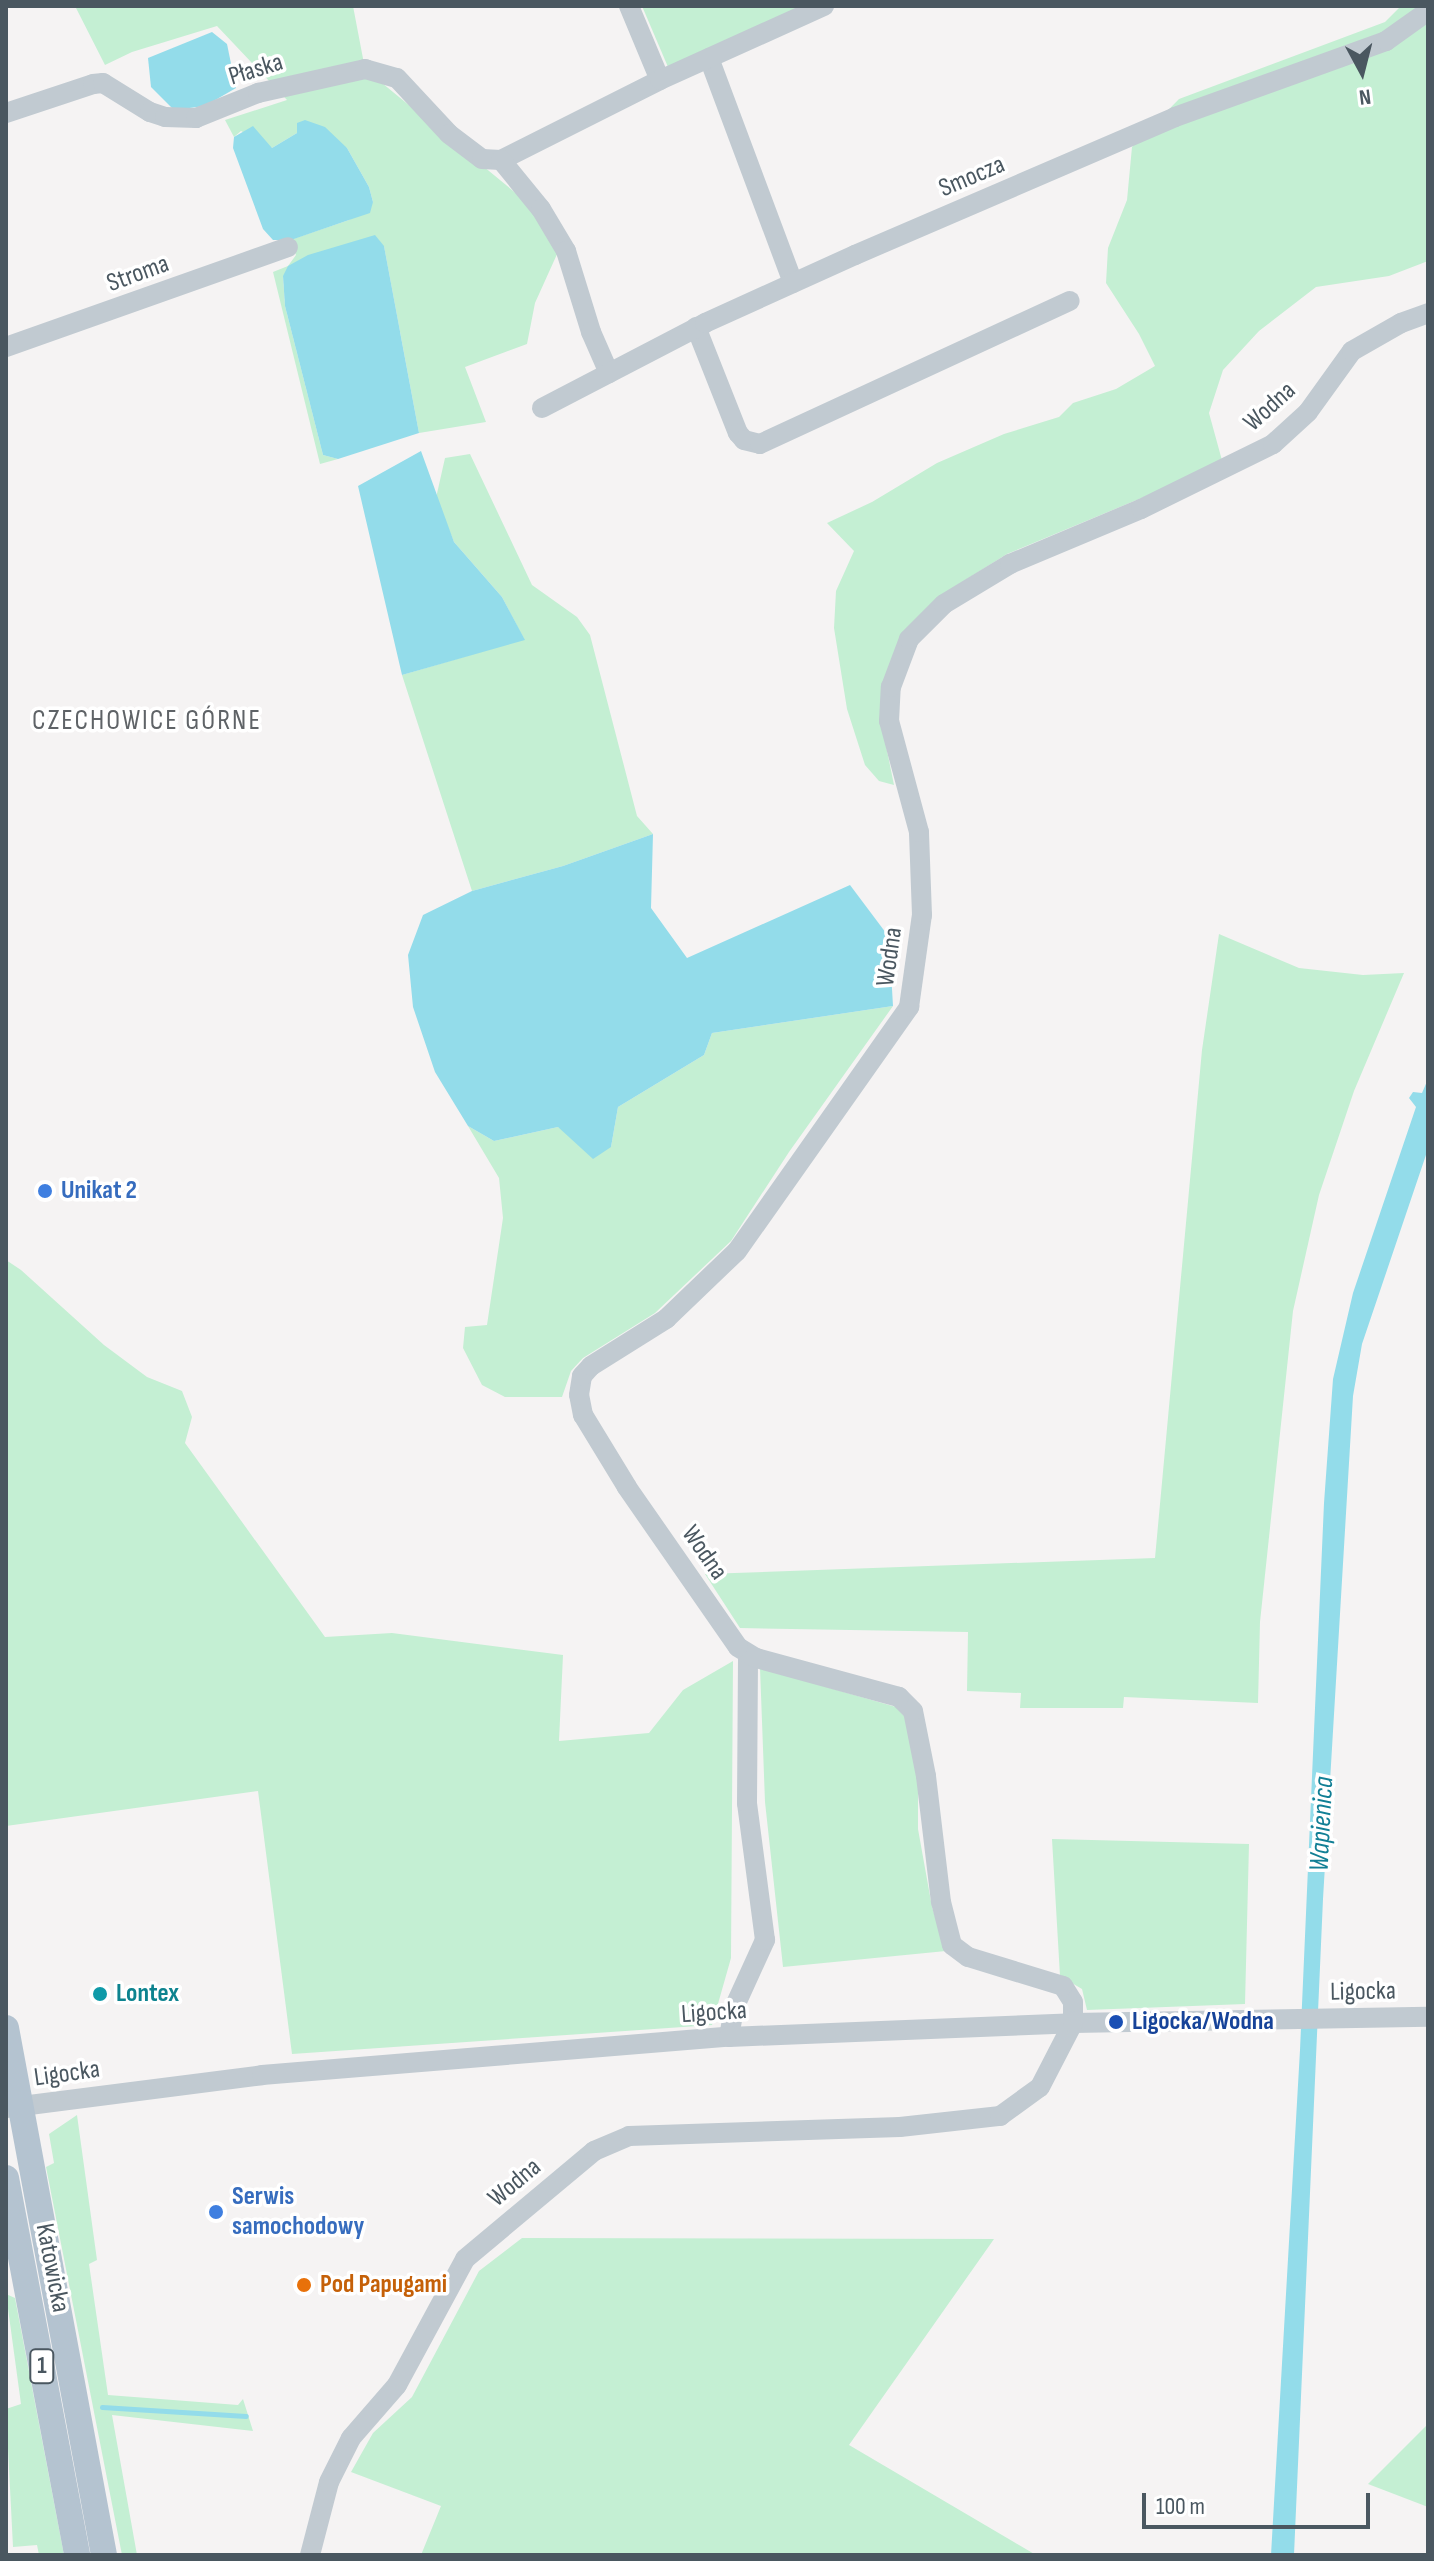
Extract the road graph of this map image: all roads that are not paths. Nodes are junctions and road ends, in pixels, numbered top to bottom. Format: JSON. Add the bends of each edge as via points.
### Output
{"nodes":[{"id":1,"x":629,"y":6,"type":"edge"},
{"id":2,"x":824,"y":6,"type":"edge"},
{"id":3,"x":1428,"y":11,"type":"edge"},
{"id":4,"x":709,"y":58,"type":"junction"},
{"id":5,"x":660,"y":80,"type":"junction"},
{"id":6,"x":6,"y":113,"type":"edge"},
{"id":7,"x":501,"y":160,"type":"junction"},
{"id":8,"x":288,"y":247,"type":"dead end"},
{"id":9,"x":793,"y":283,"type":"junction"},
{"id":10,"x":1070,"y":301,"type":"dead end"},
{"id":11,"x":1428,"y":313,"type":"edge"},
{"id":12,"x":696,"y":327,"type":"junction"},
{"id":13,"x":6,"y":347,"type":"edge"},
{"id":14,"x":609,"y":373,"type":"junction"},
{"id":15,"x":542,"y":408,"type":"dead end"},
{"id":16,"x":748,"y":1655,"type":"junction"},
{"id":17,"x":1428,"y":2017,"type":"edge"},
{"id":18,"x":1073,"y":2023,"type":"junction"},
{"id":19,"x":6,"y":2028,"type":"edge"},
{"id":20,"x":729,"y":2037,"type":"junction"},
{"id":21,"x":14,"y":2108,"type":"edge"},
{"id":22,"x":6,"y":2178,"type":"edge"},
{"id":23,"x":77,"y":2555,"type":"edge"},
{"id":24,"x":104,"y":2555,"type":"edge"},
{"id":25,"x":310,"y":2555,"type":"edge"}],
"edges":[{"from":1,"to":5,"type":"street"},
{"from":2,"to":4,"type":"street"},
{"from":3,"to":9,"type":"street","name":"Smocza","via":[[1386,41],[1175,117]]},
{"from":4,"to":5,"type":"street"},
{"from":4,"to":9,"type":"street"},
{"from":5,"to":7,"type":"street"},
{"from":6,"to":7,"type":"street","name":"Płaska","via":[[103,83],[150,112],[196,118],[258,93],[365,69],[397,78],[449,134],[482,159]]},
{"from":7,"to":14,"type":"street","name":"Płaska","via":[[541,209],[566,251]]},
{"from":8,"to":13,"type":"street","name":"Stroma"},
{"from":9,"to":12,"type":"street","name":"Smocza"},
{"from":10,"to":12,"type":"street","via":[[760,444],[738,433]]},
{"from":11,"to":16,"type":"street","name":"Wodna","via":[[1352,351],[1308,412],[1273,444],[1141,509],[1010,564],[944,604],[909,639],[891,687],[889,721],[919,832],[922,915],[909,1007],[737,1251],[666,1319],[582,1376],[583,1415],[627,1487]]},
{"from":12,"to":14,"type":"street","name":"Smocza"},
{"from":14,"to":15,"type":"street","name":"Smocza"},
{"from":16,"to":18,"type":"street","via":[[899,1697],[913,1711],[952,1945],[968,1957],[1063,1986],[1073,2002]]},
{"from":16,"to":20,"type":"street","via":[[747,1803],[765,1940],[734,2008]]},
{"from":17,"to":18,"type":"street","name":"Ligocka"},
{"from":18,"to":20,"type":"street","name":"Ligocka"},
{"from":18,"to":25,"type":"street","name":"Wodna","via":[[1040,2087],[1000,2116],[900,2127],[629,2136],[594,2151],[465,2259],[397,2385],[351,2438],[329,2482]]},
{"from":19,"to":21,"type":"main road","name":"Katowicka","number":"1"},
{"from":20,"to":21,"type":"street","name":"Ligocka","via":[[262,2075]]},
{"from":21,"to":24,"type":"main road","name":"Katowicka","number":"1"},
{"from":22,"to":23,"type":"main road","name":"Katowicka","number":"1"}]}
